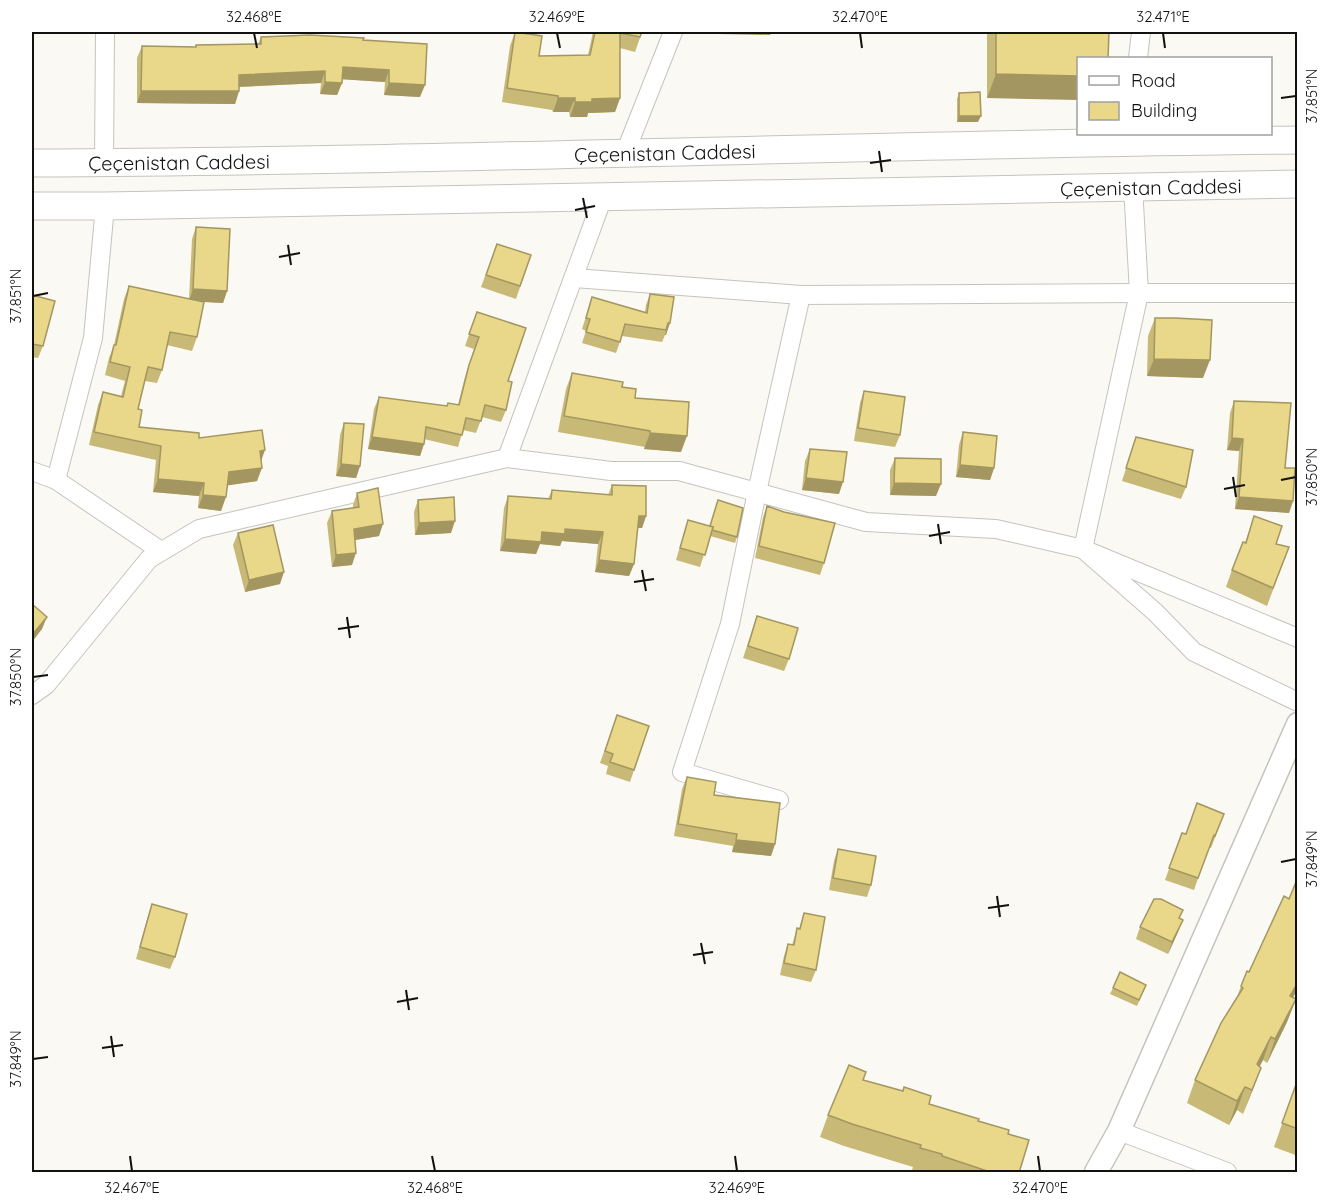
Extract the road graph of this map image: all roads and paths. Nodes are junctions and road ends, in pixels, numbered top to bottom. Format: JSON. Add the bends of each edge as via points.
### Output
{"nodes":[{"id":1,"x":105,"y":32,"type":"edge"},
{"id":2,"x":673,"y":32,"type":"edge"},
{"id":3,"x":1141,"y":32,"type":"edge"},
{"id":4,"x":1138,"y":57,"type":"edge"},
{"id":5,"x":1129,"y":137,"type":"edge"},
{"id":6,"x":1298,"y":140,"type":"edge"},
{"id":7,"x":625,"y":153,"type":"junction"},
{"id":8,"x":104,"y":162,"type":"junction"},
{"id":9,"x":32,"y":163,"type":"edge"},
{"id":10,"x":1298,"y":184,"type":"edge"},
{"id":11,"x":1133,"y":186,"type":"junction"},
{"id":12,"x":603,"y":197,"type":"junction"},
{"id":13,"x":32,"y":206,"type":"edge"},
{"id":14,"x":105,"y":206,"type":"junction"},
{"id":15,"x":574,"y":278,"type":"junction"},
{"id":16,"x":1139,"y":293,"type":"junction"},
{"id":17,"x":1298,"y":294,"type":"edge"},
{"id":18,"x":801,"y":295,"type":"junction"},
{"id":19,"x":507,"y":458,"type":"junction"},
{"id":20,"x":32,"y":471,"type":"edge"},
{"id":21,"x":56,"y":480,"type":"junction"},
{"id":22,"x":757,"y":492,"type":"junction"},
{"id":23,"x":1083,"y":549,"type":"junction"},
{"id":24,"x":162,"y":551,"type":"junction"},
{"id":25,"x":1298,"y":638,"type":"edge"},
{"id":26,"x":32,"y":695,"type":"edge"},
{"id":27,"x":1298,"y":702,"type":"edge"},
{"id":28,"x":1298,"y":724,"type":"edge"},
{"id":29,"x":779,"y":800,"type":"edge"},
{"id":30,"x":1119,"y":1131,"type":"junction"},
{"id":31,"x":1096,"y":1173,"type":"edge"},
{"id":32,"x":1227,"y":1173,"type":"edge"}],
"edges":[{"from":1,"to":8,"type":"street"},
{"from":2,"to":7,"type":"street"},
{"from":3,"to":4,"type":"street"},
{"from":5,"to":6,"type":"main road","name":"Çeçenistan Caddesi"},
{"from":5,"to":7,"type":"main road","name":"Çeçenistan Caddesi"},
{"from":7,"to":8,"type":"main road","name":"Çeçenistan Caddesi"},
{"from":8,"to":9,"type":"main road","name":"Çeçenistan Caddesi"},
{"from":10,"to":11,"type":"main road","name":"Çeçenistan Caddesi"},
{"from":11,"to":12,"type":"main road","name":"Çeçenistan Caddesi"},
{"from":11,"to":16,"type":"street"},
{"from":12,"to":14,"type":"main road","name":"Çeçenistan Caddesi"},
{"from":12,"to":15,"type":"street"},
{"from":13,"to":14,"type":"main road","name":"Çeçenistan Caddesi"},
{"from":14,"to":21,"type":"street","via":[[93,338]]},
{"from":15,"to":18,"type":"street"},
{"from":15,"to":19,"type":"street"},
{"from":16,"to":17,"type":"street"},
{"from":16,"to":18,"type":"street"},
{"from":16,"to":23,"type":"street"},
{"from":18,"to":22,"type":"street"},
{"from":19,"to":22,"type":"street","via":[[611,471],[679,471]]},
{"from":19,"to":24,"type":"street","via":[[199,528]]},
{"from":20,"to":21,"type":"street"},
{"from":21,"to":24,"type":"street"},
{"from":22,"to":23,"type":"street","via":[[866,522],[996,529]]},
{"from":22,"to":29,"type":"street","via":[[730,624],[682,772]]},
{"from":23,"to":25,"type":"street"},
{"from":23,"to":27,"type":"street","via":[[1194,652]]},
{"from":24,"to":26,"type":"street","via":[[149,559],[46,685]]},
{"from":28,"to":30,"type":"street"},
{"from":30,"to":31,"type":"street"},
{"from":30,"to":32,"type":"street"}]}
